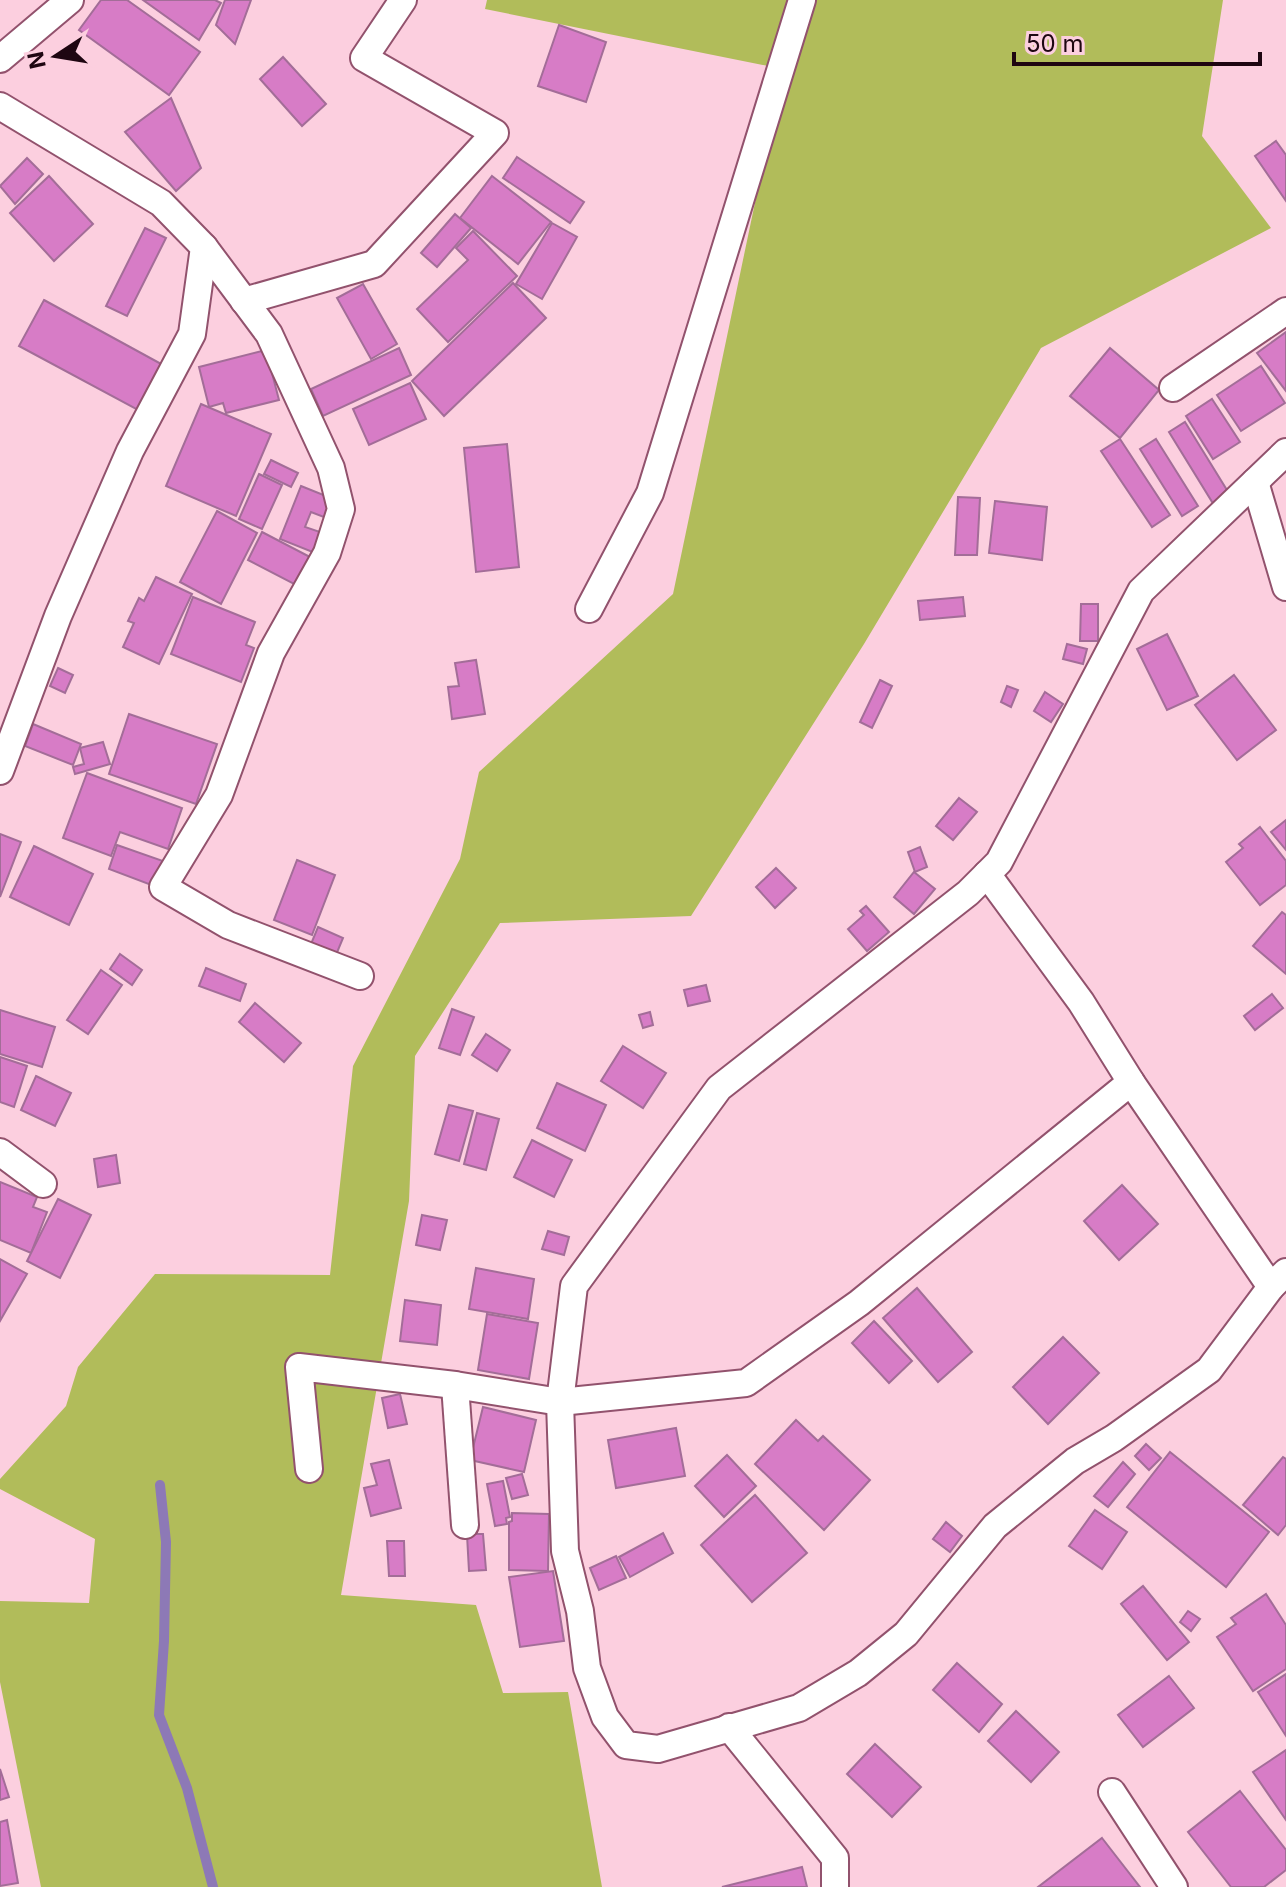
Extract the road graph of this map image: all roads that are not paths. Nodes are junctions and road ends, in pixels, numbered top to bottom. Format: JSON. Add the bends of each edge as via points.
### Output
{"nodes":[{"id":1,"x":70,"y":0,"type":"edge"},
{"id":2,"x":403,"y":0,"type":"edge"},
{"id":3,"x":802,"y":0,"type":"edge"},
{"id":4,"x":0,"y":59,"type":"edge"},
{"id":5,"x":1,"y":109,"type":"edge"},
{"id":6,"x":204,"y":247,"type":"junction"},
{"id":7,"x":244,"y":301,"type":"junction"},
{"id":8,"x":1286,"y":311,"type":"edge"},
{"id":9,"x":1173,"y":388,"type":"dead end"},
{"id":10,"x":1286,"y":452,"type":"edge"},
{"id":11,"x":1255,"y":482,"type":"junction"},
{"id":12,"x":1286,"y":587,"type":"edge"},
{"id":13,"x":589,"y":609,"type":"dead end"},
{"id":14,"x":0,"y":771,"type":"edge"},
{"id":15,"x":987,"y":874,"type":"junction"},
{"id":16,"x":360,"y":976,"type":"dead end"},
{"id":17,"x":1131,"y":1082,"type":"junction"},
{"id":18,"x":0,"y":1152,"type":"edge"},
{"id":19,"x":43,"y":1184,"type":"dead end"},
{"id":20,"x":1278,"y":1279,"type":"edge"},
{"id":21,"x":455,"y":1385,"type":"junction"},
{"id":22,"x":560,"y":1402,"type":"junction"},
{"id":23,"x":309,"y":1469,"type":"dead end"},
{"id":24,"x":465,"y":1525,"type":"dead end"},
{"id":25,"x":729,"y":1727,"type":"junction"},
{"id":26,"x":1112,"y":1792,"type":"dead end"},
{"id":27,"x":835,"y":1887,"type":"edge"},
{"id":28,"x":1174,"y":1887,"type":"edge"}],
"edges":[{"from":1,"to":4,"type":"street"},
{"from":2,"to":7,"type":"street","via":[[364,58],[495,133],[374,264]]},
{"from":3,"to":13,"type":"street","via":[[650,493]]},
{"from":5,"to":6,"type":"street","via":[[161,203]]},
{"from":6,"to":7,"type":"street"},
{"from":6,"to":14,"type":"street","via":[[192,334],[130,451],[58,616]]},
{"from":7,"to":16,"type":"street","via":[[269,334],[317,433],[341,509],[327,553],[271,653],[219,795],[163,887],[228,925]]},
{"from":8,"to":9,"type":"street"},
{"from":10,"to":11,"type":"street"},
{"from":11,"to":12,"type":"street"},
{"from":11,"to":15,"type":"street","via":[[1141,591],[999,862]]},
{"from":15,"to":17,"type":"street","via":[[1081,1002]]},
{"from":15,"to":22,"type":"street","via":[[719,1088],[574,1286]]},
{"from":17,"to":20,"type":"street"},
{"from":17,"to":22,"type":"street","via":[[859,1303],[746,1383]]},
{"from":18,"to":19,"type":"street"},
{"from":20,"to":25,"type":"street","via":[[1209,1370],[1075,1461],[995,1526],[906,1634],[858,1673],[799,1708]]},
{"from":21,"to":22,"type":"street"},
{"from":21,"to":23,"type":"street","via":[[299,1367]]},
{"from":21,"to":24,"type":"street"},
{"from":22,"to":25,"type":"street","via":[[565,1551],[587,1668],[605,1717],[626,1745],[658,1749]]},
{"from":25,"to":27,"type":"street","via":[[835,1858]]},
{"from":26,"to":28,"type":"street"}]}
